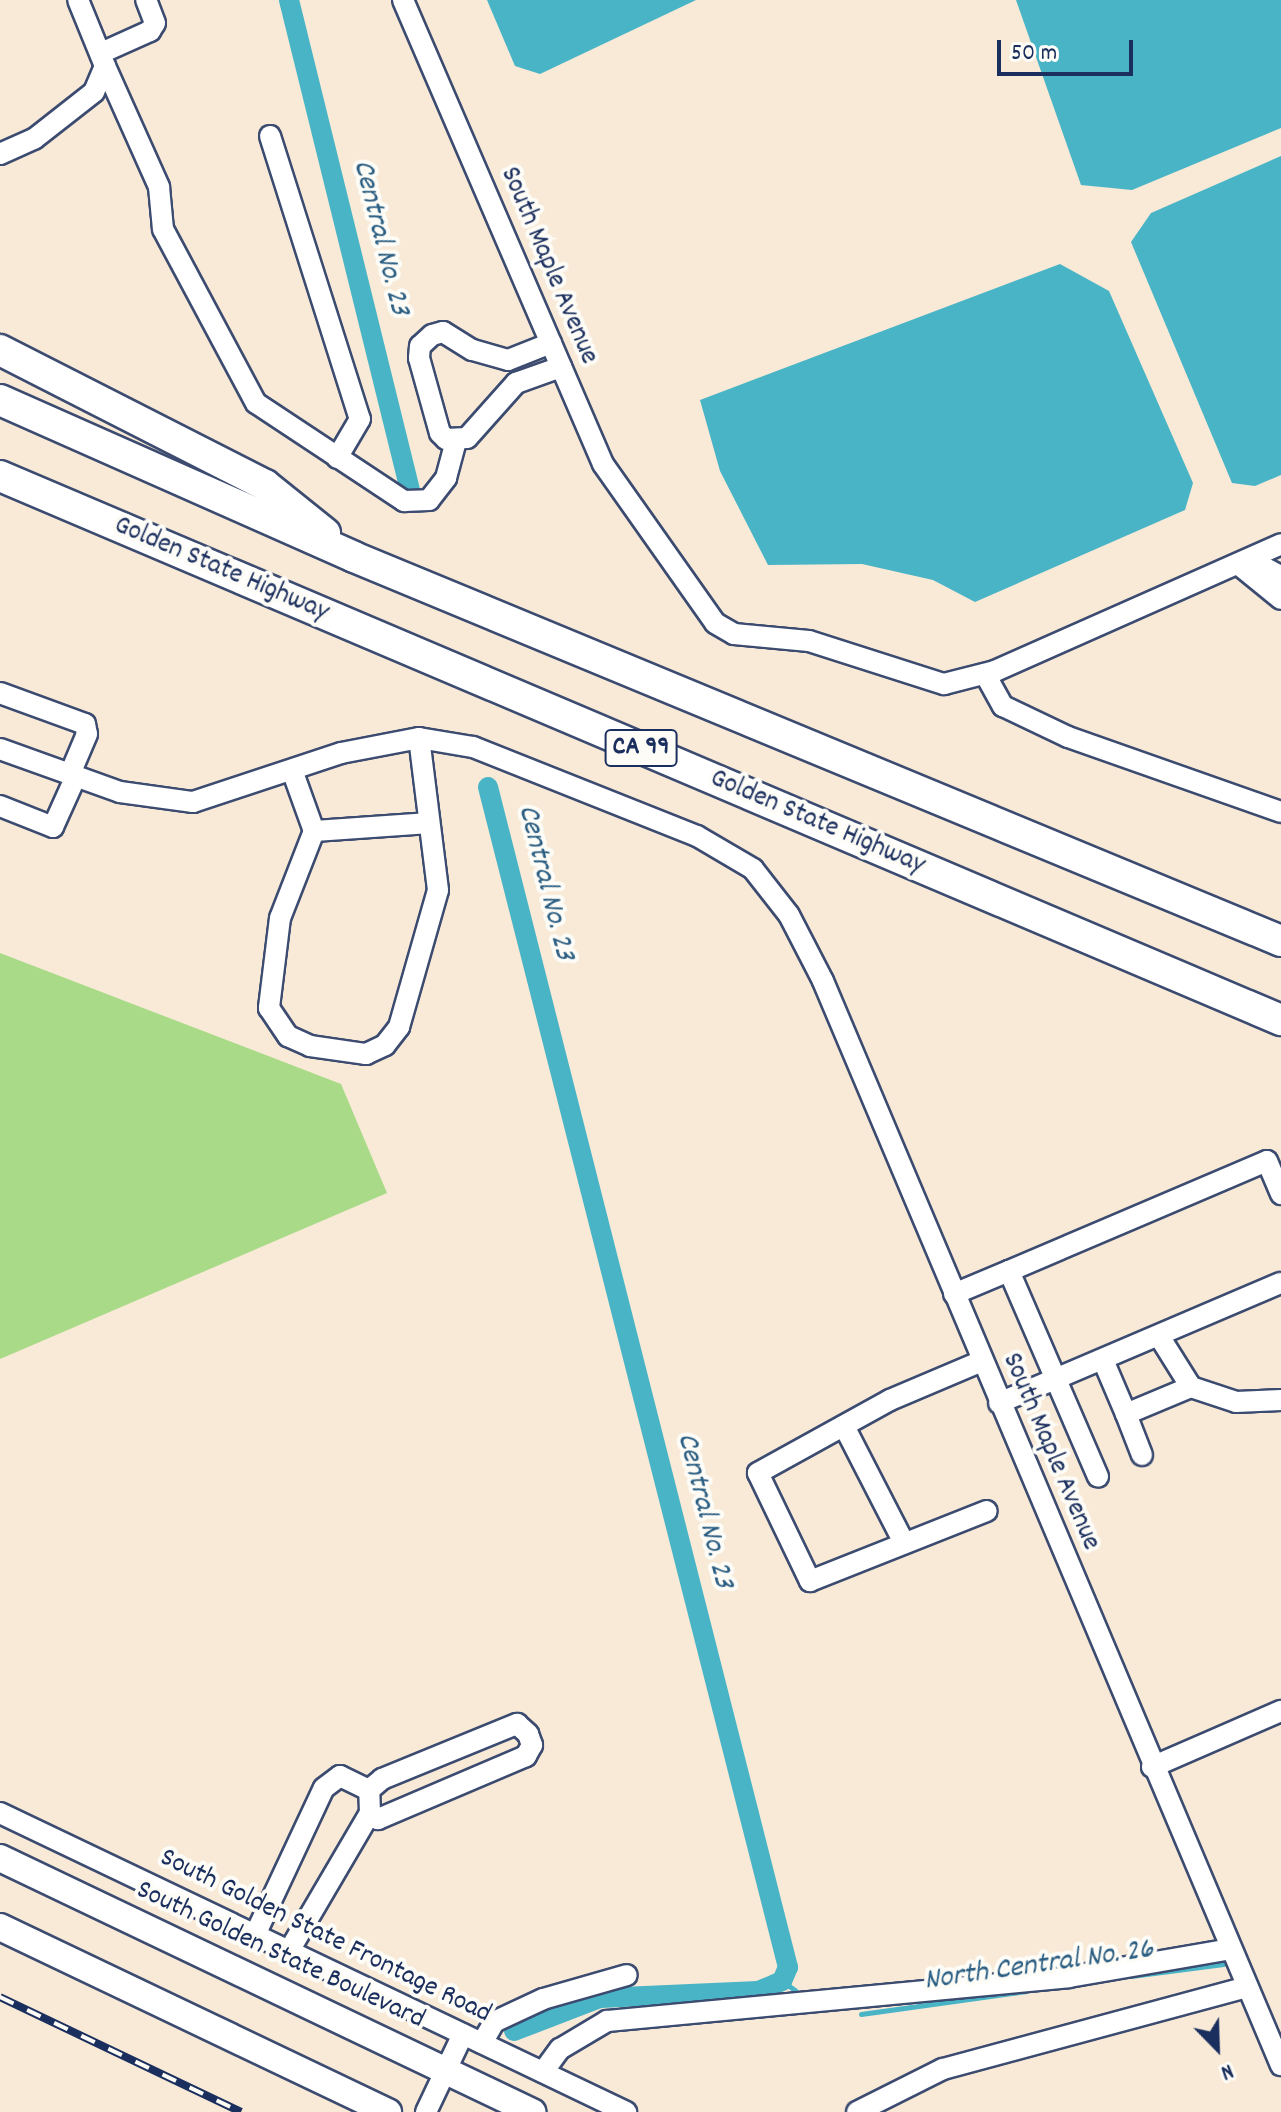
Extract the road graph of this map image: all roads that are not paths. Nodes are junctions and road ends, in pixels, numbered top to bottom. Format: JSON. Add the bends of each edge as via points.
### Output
{"nodes":[{"id":1,"x":78,"y":0,"type":"edge"},
{"id":2,"x":146,"y":0,"type":"edge"},
{"id":3,"x":403,"y":0,"type":"edge"},
{"id":4,"x":103,"y":60,"type":"junction"},
{"id":5,"x":270,"y":136,"type":"dead end"},
{"id":6,"x":0,"y":154,"type":"edge"},
{"id":7,"x":551,"y":343,"type":"junction"},
{"id":8,"x":0,"y":350,"type":"edge"},
{"id":9,"x":561,"y":367,"type":"junction"},
{"id":10,"x":0,"y":400,"type":"edge"},
{"id":11,"x":456,"y":441,"type":"junction"},
{"id":12,"x":337,"y":458,"type":"junction"},
{"id":13,"x":0,"y":476,"type":"edge"},
{"id":14,"x":0,"y":489,"type":"edge"},
{"id":15,"x":105,"y":521,"type":"junction"},
{"id":16,"x":1281,"y":544,"type":"edge"},
{"id":17,"x":354,"y":557,"type":"junction"},
{"id":18,"x":1238,"y":564,"type":"junction"},
{"id":19,"x":1281,"y":576,"type":"edge"},
{"id":20,"x":1281,"y":599,"type":"edge"},
{"id":21,"x":985,"y":674,"type":"junction"},
{"id":22,"x":0,"y":693,"type":"edge"},
{"id":23,"x":419,"y":738,"type":"junction"},
{"id":24,"x":0,"y":749,"type":"edge"},
{"id":25,"x":292,"y":770,"type":"junction"},
{"id":26,"x":73,"y":775,"type":"junction"},
{"id":27,"x":0,"y":806,"type":"edge"},
{"id":28,"x":1281,"y":812,"type":"edge"},
{"id":29,"x":427,"y":823,"type":"junction"},
{"id":30,"x":314,"y":831,"type":"junction"},
{"id":31,"x":1281,"y":941,"type":"edge"},
{"id":32,"x":1281,"y":1020,"type":"edge"},
{"id":33,"x":1281,"y":1194,"type":"edge"},
{"id":34,"x":1009,"y":1271,"type":"junction"},
{"id":35,"x":1281,"y":1283,"type":"edge"},
{"id":36,"x":954,"y":1294,"type":"junction"},
{"id":37,"x":1159,"y":1336,"type":"junction"},
{"id":38,"x":1103,"y":1360,"type":"junction"},
{"id":39,"x":982,"y":1361,"type":"junction"},
{"id":40,"x":1056,"y":1380,"type":"junction"},
{"id":41,"x":1191,"y":1387,"type":"junction"},
{"id":42,"x":1281,"y":1400,"type":"edge"},
{"id":43,"x":999,"y":1403,"type":"junction"},
{"id":44,"x":1126,"y":1414,"type":"junction"},
{"id":45,"x":844,"y":1426,"type":"junction"},
{"id":46,"x":1142,"y":1455,"type":"dead end"},
{"id":47,"x":1098,"y":1477,"type":"dead end"},
{"id":48,"x":987,"y":1511,"type":"dead end"},
{"id":49,"x":903,"y":1541,"type":"junction"},
{"id":50,"x":1281,"y":1711,"type":"edge"},
{"id":51,"x":1152,"y":1767,"type":"junction"},
{"id":52,"x":369,"y":1790,"type":"junction"},
{"id":53,"x":0,"y":1813,"type":"edge"},
{"id":54,"x":370,"y":1813,"type":"junction"},
{"id":55,"x":0,"y":1858,"type":"edge"},
{"id":56,"x":0,"y":1927,"type":"edge"},
{"id":57,"x":255,"y":1935,"type":"junction"},
{"id":58,"x":1231,"y":1949,"type":"junction"},
{"id":59,"x":289,"y":1951,"type":"junction"},
{"id":60,"x":627,"y":1975,"type":"dead end"},
{"id":61,"x":1247,"y":1987,"type":"junction"},
{"id":62,"x":473,"y":2039,"type":"junction"},
{"id":63,"x":1281,"y":2065,"type":"edge"},
{"id":64,"x":445,"y":2071,"type":"junction"},
{"id":65,"x":543,"y":2072,"type":"junction"},
{"id":66,"x":388,"y":2112,"type":"edge"},
{"id":67,"x":426,"y":2112,"type":"edge"},
{"id":68,"x":532,"y":2112,"type":"edge"},
{"id":69,"x":626,"y":2112,"type":"edge"},
{"id":70,"x":857,"y":2112,"type":"edge"}],
"edges":[{"from":1,"to":4,"type":"street"},
{"from":2,"to":4,"type":"street","via":[[155,23],[150,31]]},
{"from":3,"to":7,"type":"street","name":"South Maple Avenue"},
{"from":4,"to":6,"type":"street","via":[[94,92],[65,117]]},
{"from":4,"to":12,"type":"street","via":[[159,187],[163,229],[241,378],[256,403]]},
{"from":5,"to":12,"type":"street","via":[[360,419]]},
{"from":7,"to":9,"type":"street","name":"South Maple Avenue"},
{"from":7,"to":11,"type":"street","via":[[508,360],[472,350],[443,332],[420,346],[440,433]]},
{"from":8,"to":17,"type":"highway","via":[[265,485]]},
{"from":9,"to":11,"type":"street","via":[[516,383],[467,438]]},
{"from":9,"to":21,"type":"street","name":"South Maple Avenue","via":[[603,464],[715,623],[734,634],[809,641],[944,684]]},
{"from":10,"to":17,"type":"highway","number":"CA 99"},
{"from":11,"to":12,"type":"street","via":[[446,478],[413,502]]},
{"from":13,"to":15,"type":"highway","name":"Golden State Highway","number":"CA 99"},
{"from":14,"to":15,"type":"highway"},
{"from":15,"to":32,"type":"highway","name":"Golden State Highway","number":"CA 99"},
{"from":16,"to":18,"type":"street","name":"South Maple Avenue"},
{"from":17,"to":31,"type":"highway","number":"CA 99"},
{"from":18,"to":19,"type":"street","via":[[1258,564]]},
{"from":18,"to":20,"type":"street"},
{"from":18,"to":21,"type":"street","name":"South Maple Avenue"},
{"from":21,"to":28,"type":"street","via":[[1003,706],[1068,737]]},
{"from":22,"to":26,"type":"street","via":[[85,724],[87,734]]},
{"from":23,"to":25,"type":"street","via":[[341,753]]},
{"from":23,"to":29,"type":"street"},
{"from":23,"to":36,"type":"street","name":"South Maple Avenue","via":[[487,752],[697,836],[753,869],[789,915],[823,981]]},
{"from":24,"to":26,"type":"street"},
{"from":25,"to":26,"type":"street","via":[[193,802],[120,792]]},
{"from":25,"to":30,"type":"street"},
{"from":26,"to":27,"type":"street","via":[[53,827]]},
{"from":29,"to":30,"type":"street"},
{"from":29,"to":30,"type":"street","via":[[438,890],[432,920],[399,1027],[385,1045],[366,1054],[310,1046],[288,1036],[269,1008],[280,918]]},
{"from":33,"to":34,"type":"street","via":[[1267,1161]]},
{"from":34,"to":36,"type":"street"},
{"from":34,"to":40,"type":"street"},
{"from":35,"to":37,"type":"street"},
{"from":36,"to":39,"type":"street","name":"South Maple Avenue"},
{"from":37,"to":38,"type":"street"},
{"from":37,"to":41,"type":"street"},
{"from":38,"to":40,"type":"street"},
{"from":38,"to":44,"type":"street"},
{"from":39,"to":43,"type":"street","name":"South Maple Avenue"},
{"from":39,"to":45,"type":"street"},
{"from":40,"to":43,"type":"street"},
{"from":40,"to":47,"type":"street"},
{"from":41,"to":42,"type":"street","via":[[1236,1402]]},
{"from":41,"to":44,"type":"street"},
{"from":43,"to":51,"type":"street","name":"South Maple Avenue"},
{"from":44,"to":46,"type":"street"},
{"from":45,"to":49,"type":"street"},
{"from":45,"to":49,"type":"street","via":[[758,1473],[810,1581]]},
{"from":48,"to":49,"type":"street"},
{"from":50,"to":51,"type":"street"},
{"from":51,"to":58,"type":"street","name":"South Maple Avenue"},
{"from":52,"to":54,"type":"street"},
{"from":52,"to":54,"type":"street","via":[[382,1779],[517,1724],[532,1745],[526,1756],[392,1814],[378,1819]]},
{"from":52,"to":57,"type":"street","via":[[340,1776],[324,1788]]},
{"from":53,"to":57,"type":"street","name":"South Golden State Frontage Road"},
{"from":54,"to":59,"type":"street"},
{"from":55,"to":64,"type":"main road","name":"South Golden State Boulevard"},
{"from":56,"to":66,"type":"main road"},
{"from":57,"to":59,"type":"street","name":"South Golden State Frontage Road"},
{"from":58,"to":61,"type":"street","name":"South Maple Avenue"},
{"from":58,"to":65,"type":"street","via":[[1069,1977],[607,2021],[560,2049]]},
{"from":59,"to":62,"type":"street","name":"South Golden State Frontage Road"},
{"from":60,"to":62,"type":"street","via":[[543,1999],[494,2022]]},
{"from":61,"to":63,"type":"street","name":"South Maple Avenue"},
{"from":61,"to":70,"type":"street","via":[[943,2069]]},
{"from":62,"to":64,"type":"street"},
{"from":62,"to":65,"type":"street","name":"South Golden State Frontage Road"},
{"from":64,"to":67,"type":"street"},
{"from":64,"to":68,"type":"main road","name":"South Golden State Boulevard"},
{"from":65,"to":69,"type":"street","name":"South Golden State Frontage Road"}]}
